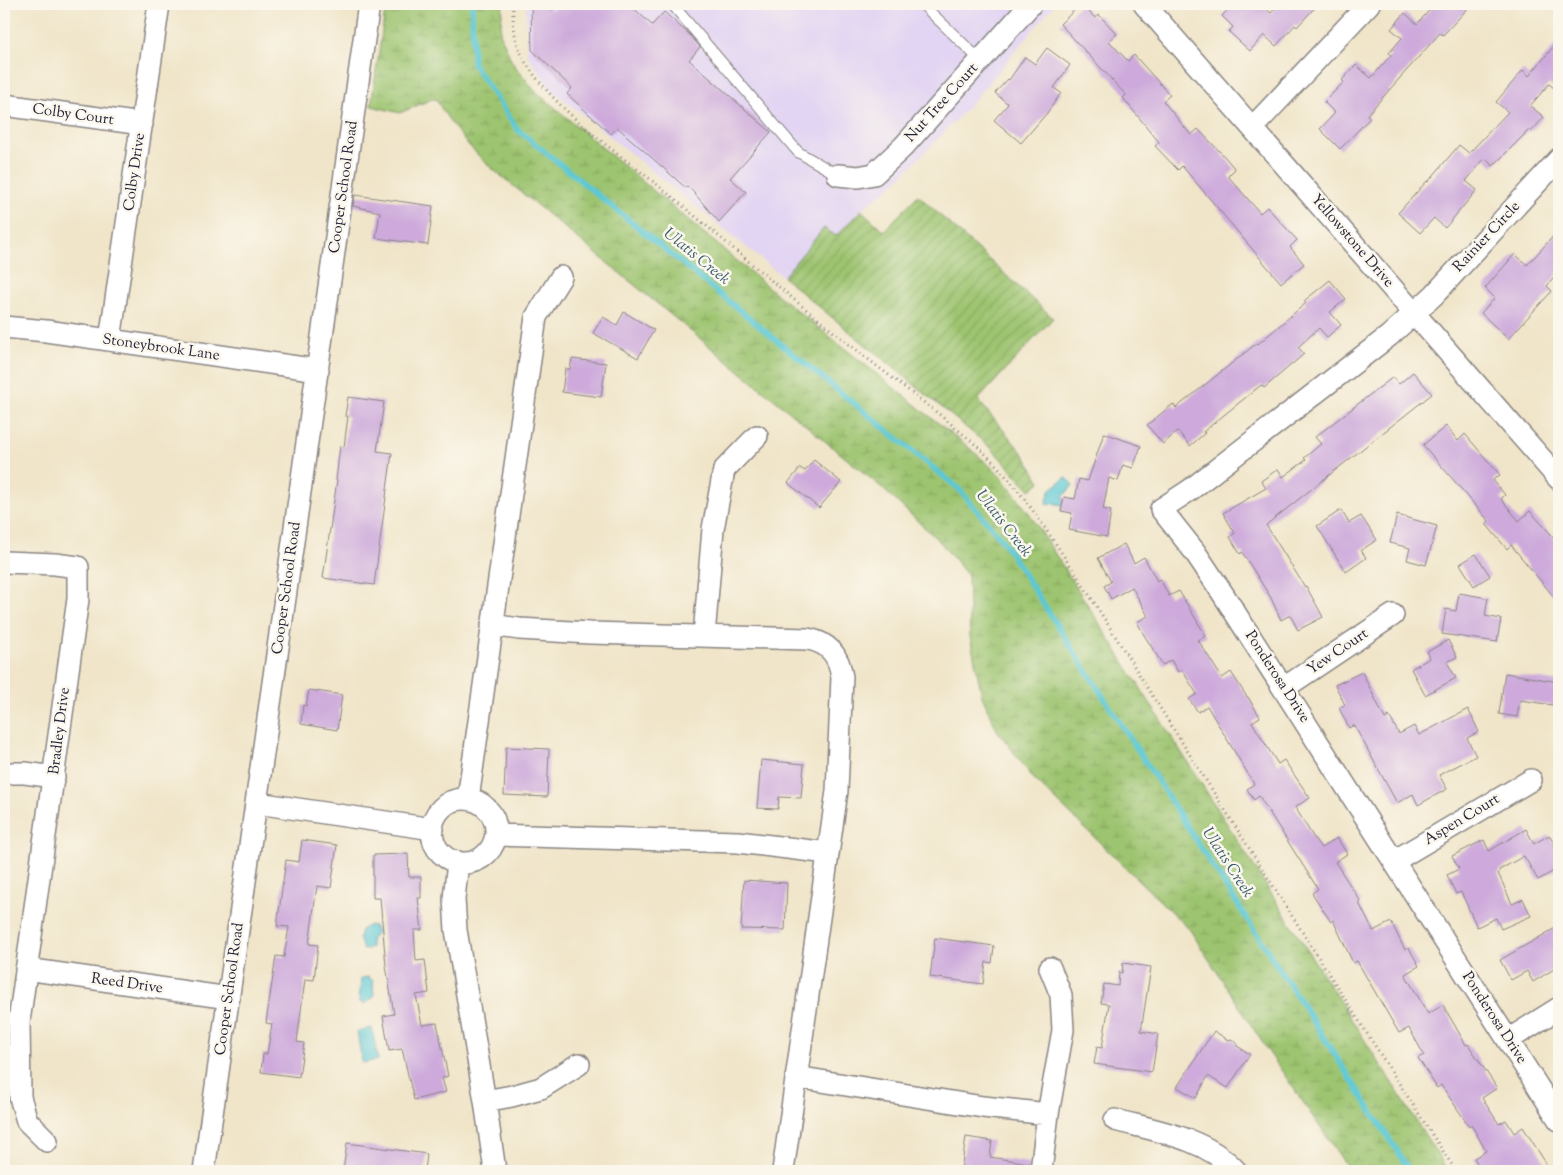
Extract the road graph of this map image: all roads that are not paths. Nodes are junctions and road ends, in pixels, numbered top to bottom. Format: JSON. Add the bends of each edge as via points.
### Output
{"nodes":[{"id":1,"x":159,"y":4,"type":"edge"},
{"id":2,"x":369,"y":4,"type":"edge"},
{"id":3,"x":672,"y":4,"type":"edge"},
{"id":4,"x":922,"y":4,"type":"edge"},
{"id":5,"x":1031,"y":4,"type":"edge"},
{"id":6,"x":1144,"y":4,"type":"edge"},
{"id":7,"x":1369,"y":4,"type":"edge"},
{"id":8,"x":980,"y":60,"type":"junction"},
{"id":9,"x":4,"y":104,"type":"edge"},
{"id":10,"x":142,"y":124,"type":"junction"},
{"id":11,"x":1252,"y":127,"type":"junction"},
{"id":12,"x":1559,"y":159,"type":"edge"},
{"id":13,"x":838,"y":175,"type":"joint"},
{"id":14,"x":561,"y":277,"type":"dead end"},
{"id":15,"x":1414,"y":313,"type":"junction"},
{"id":16,"x":4,"y":327,"type":"edge"},
{"id":17,"x":110,"y":340,"type":"junction"},
{"id":18,"x":318,"y":370,"type":"junction"},
{"id":19,"x":757,"y":436,"type":"dead end"},
{"id":20,"x":1559,"y":479,"type":"edge"},
{"id":21,"x":4,"y":562,"type":"edge"},
{"id":22,"x":1393,"y":615,"type":"dead end"},
{"id":23,"x":492,"y":625,"type":"junction"},
{"id":24,"x":704,"y":636,"type":"junction"},
{"id":25,"x":1284,"y":688,"type":"junction"},
{"id":26,"x":4,"y":774,"type":"edge"},
{"id":27,"x":54,"y":777,"type":"junction"},
{"id":28,"x":1531,"y":780,"type":"dead end"},
{"id":29,"x":468,"y":799,"type":"junction"},
{"id":30,"x":257,"y":803,"type":"junction"},
{"id":31,"x":433,"y":828,"type":"junction"},
{"id":32,"x":496,"y":835,"type":"junction"},
{"id":33,"x":828,"y":853,"type":"junction"},
{"id":34,"x":1394,"y":861,"type":"junction"},
{"id":35,"x":458,"y":862,"type":"junction"},
{"id":36,"x":1050,"y":968,"type":"dead end"},
{"id":37,"x":26,"y":969,"type":"junction"},
{"id":38,"x":228,"y":998,"type":"junction"},
{"id":39,"x":1559,"y":1008,"type":"edge"},
{"id":40,"x":1508,"y":1040,"type":"junction"},
{"id":41,"x":579,"y":1064,"type":"dead end"},
{"id":42,"x":796,"y":1077,"type":"junction"},
{"id":43,"x":485,"y":1101,"type":"junction"},
{"id":44,"x":1048,"y":1114,"type":"junction"},
{"id":45,"x":1115,"y":1120,"type":"dead end"},
{"id":46,"x":1559,"y":1120,"type":"edge"},
{"id":47,"x":47,"y":1141,"type":"dead end"},
{"id":48,"x":204,"y":1171,"type":"edge"},
{"id":49,"x":494,"y":1171,"type":"edge"},
{"id":50,"x":783,"y":1171,"type":"edge"},
{"id":51,"x":1041,"y":1171,"type":"edge"},
{"id":52,"x":1236,"y":1171,"type":"edge"}],
"edges":[{"from":1,"to":10,"type":"street","name":"Colby Drive"},
{"from":2,"to":18,"type":"street","name":"Cooper School Road"},
{"from":3,"to":13,"type":"lane","via":[[798,152]]},
{"from":4,"to":8,"type":"lane"},
{"from":5,"to":8,"type":"street","name":"Nut Tree Court"},
{"from":6,"to":11,"type":"street","name":"Yellowstone Drive"},
{"from":7,"to":11,"type":"street"},
{"from":8,"to":13,"type":"street","name":"Nut Tree Court","via":[[903,147],[874,174],[858,177]]},
{"from":9,"to":10,"type":"street","name":"Colby Court"},
{"from":10,"to":17,"type":"street","name":"Colby Drive"},
{"from":11,"to":15,"type":"street","name":"Yellowstone Drive"},
{"from":12,"to":15,"type":"street","name":"Rainier Circle"},
{"from":14,"to":23,"type":"street","via":[[536,317]]},
{"from":15,"to":20,"type":"street","name":"Yellowstone Drive"},
{"from":15,"to":25,"type":"street","name":"Ponderosa Drive","via":[[1389,336],[1161,509],[1195,552]]},
{"from":16,"to":17,"type":"street","name":"Stoneybrook Lane"},
{"from":17,"to":18,"type":"street","name":"Stoneybrook Lane"},
{"from":18,"to":30,"type":"street","name":"Cooper School Road"},
{"from":19,"to":24,"type":"street","via":[[724,470],[714,528]]},
{"from":21,"to":27,"type":"street","name":"Bradley Drive","via":[[78,567],[78,599]]},
{"from":22,"to":25,"type":"street","name":"Yew Court"},
{"from":23,"to":24,"type":"street","via":[[590,634]]},
{"from":23,"to":29,"type":"street"},
{"from":24,"to":33,"type":"street","via":[[808,639],[829,647],[836,655],[842,677],[837,791]]},
{"from":25,"to":34,"type":"street","name":"Ponderosa Drive"},
{"from":26,"to":27,"type":"street"},
{"from":27,"to":37,"type":"street","name":"Bradley Drive"},
{"from":28,"to":34,"type":"street","name":"Aspen Court"},
{"from":29,"to":31,"type":"street","via":[[448,803],[440,810]]},
{"from":29,"to":32,"type":"street","via":[[486,807],[496,825]]},
{"from":30,"to":31,"type":"street"},
{"from":30,"to":38,"type":"street","name":"Cooper School Road"},
{"from":31,"to":35,"type":"street","via":[[437,848],[444,856]]},
{"from":32,"to":33,"type":"street","via":[[738,842]]},
{"from":32,"to":35,"type":"street","via":[[481,859]]},
{"from":33,"to":42,"type":"street"},
{"from":34,"to":40,"type":"street","name":"Ponderosa Drive"},
{"from":35,"to":43,"type":"street","via":[[454,900],[456,930]]},
{"from":36,"to":44,"type":"street","via":[[1061,995],[1063,1030]]},
{"from":37,"to":38,"type":"street","name":"Reed Drive"},
{"from":37,"to":47,"type":"street","name":"Bradley Drive","via":[[19,1022],[20,1098],[27,1121]]},
{"from":38,"to":48,"type":"street","name":"Cooper School Road"},
{"from":39,"to":40,"type":"street"},
{"from":40,"to":46,"type":"street","name":"Ponderosa Drive"},
{"from":41,"to":43,"type":"street","via":[[542,1088]]},
{"from":42,"to":44,"type":"street"},
{"from":42,"to":50,"type":"street"},
{"from":43,"to":49,"type":"street"},
{"from":44,"to":51,"type":"street"},
{"from":45,"to":52,"type":"street","via":[[1208,1148]]}]}
